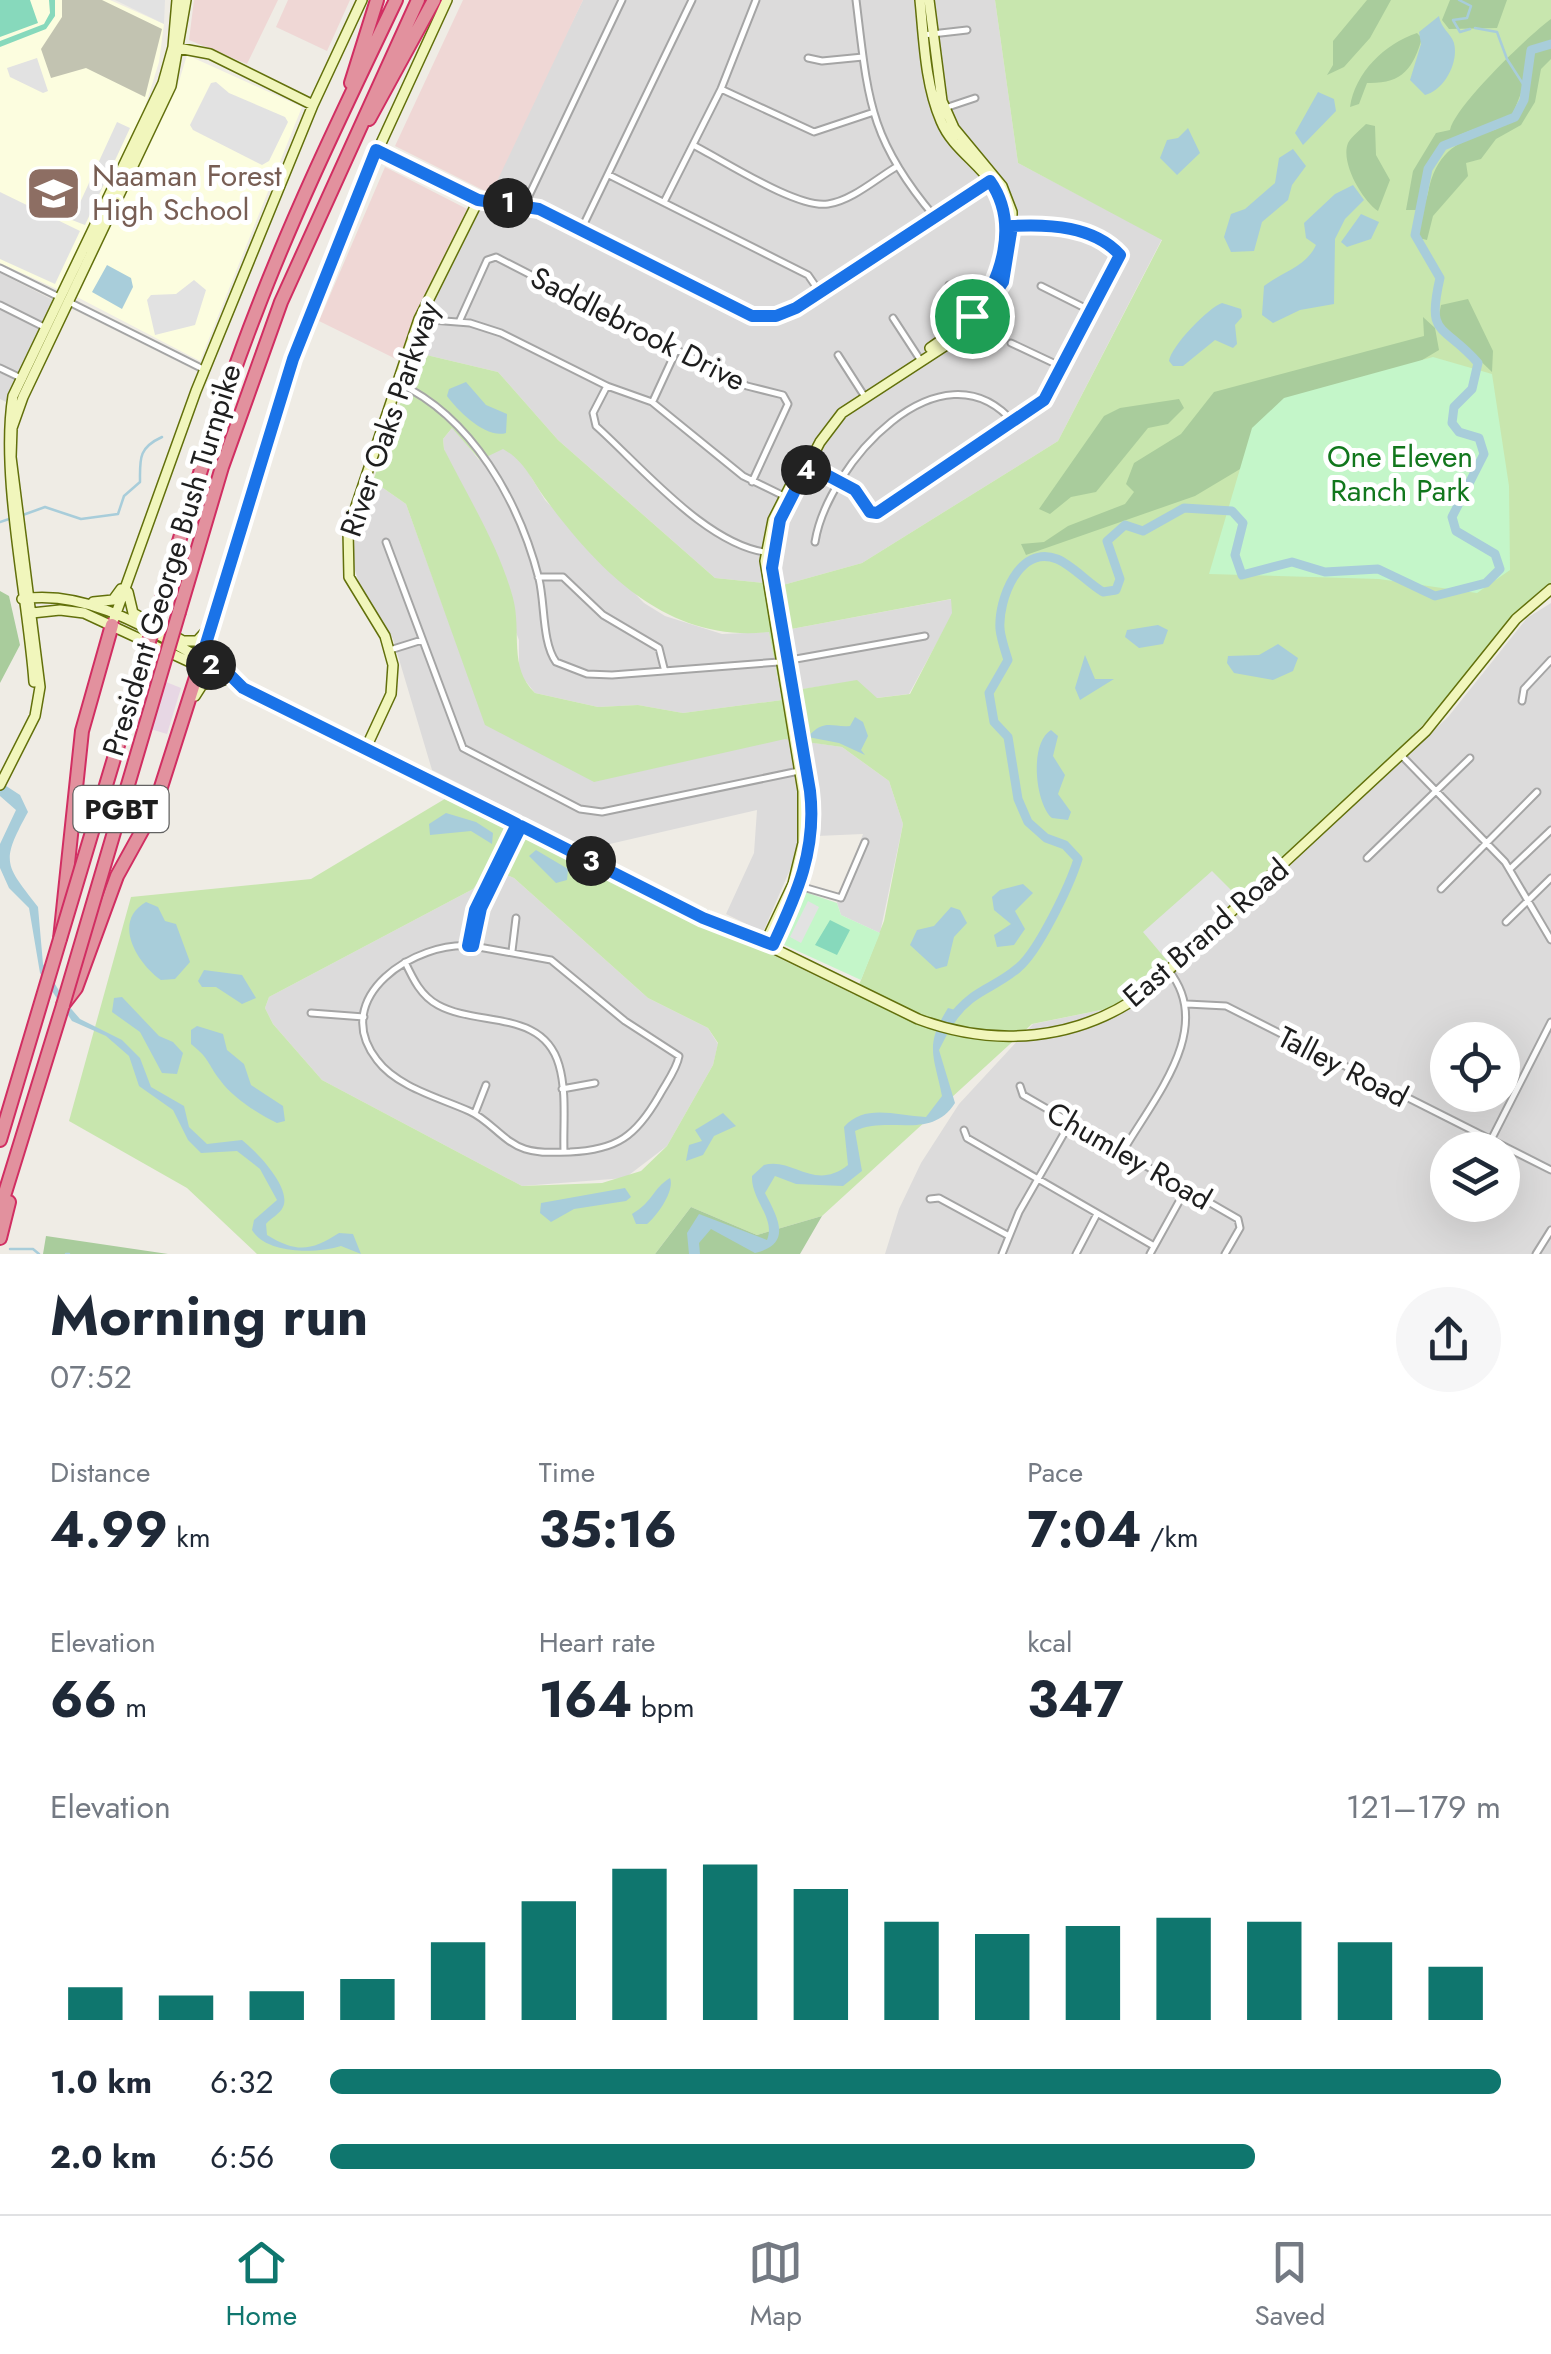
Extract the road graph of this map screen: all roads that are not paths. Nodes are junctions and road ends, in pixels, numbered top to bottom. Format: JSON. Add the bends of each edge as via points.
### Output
{"nodes":[{"id":1,"x":177,"y":0,"type":"edge"},
{"id":2,"x":186,"y":0,"type":"edge"},
{"id":3,"x":362,"y":0,"type":"edge"},
{"id":4,"x":377,"y":0,"type":"edge"},
{"id":5,"x":396,"y":0,"type":"edge"},
{"id":6,"x":418,"y":0,"type":"edge"},
{"id":7,"x":434,"y":0,"type":"edge"},
{"id":8,"x":447,"y":0,"type":"edge"},
{"id":9,"x":622,"y":0,"type":"edge"},
{"id":10,"x":692,"y":0,"type":"edge"},
{"id":11,"x":756,"y":0,"type":"edge"},
{"id":12,"x":856,"y":0,"type":"edge"},
{"id":13,"x":920,"y":0,"type":"edge"},
{"id":14,"x":929,"y":0,"type":"edge"},
{"id":15,"x":968,"y":30,"type":"dead end"},
{"id":16,"x":928,"y":34,"type":"junction"},
{"id":17,"x":177,"y":47,"type":"junction"},
{"id":18,"x":863,"y":57,"type":"junction"},
{"id":19,"x":808,"y":58,"type":"dead end"},
{"id":20,"x":721,"y":90,"type":"junction"},
{"id":21,"x":975,"y":98,"type":"dead end"},
{"id":22,"x":313,"y":105,"type":"junction"},
{"id":23,"x":346,"y":106,"type":"junction"},
{"id":24,"x":941,"y":110,"type":"junction"},
{"id":25,"x":871,"y":113,"type":"junction"},
{"id":26,"x":349,"y":144,"type":"junction"},
{"id":27,"x":693,"y":145,"type":"junction"},
{"id":28,"x":376,"y":150,"type":"junction"},
{"id":29,"x":897,"y":166,"type":"junction"},
{"id":30,"x":609,"y":175,"type":"junction"},
{"id":31,"x":993,"y":179,"type":"junction"},
{"id":32,"x":478,"y":200,"type":"junction"},
{"id":33,"x":664,"y":200,"type":"junction"},
{"id":34,"x":525,"y":204,"type":"junction"},
{"id":35,"x":934,"y":216,"type":"junction"},
{"id":36,"x":1009,"y":227,"type":"junction"},
{"id":37,"x":581,"y":230,"type":"junction"},
{"id":38,"x":0,"y":268,"type":"edge"},
{"id":39,"x":949,"y":285,"type":"dead end"},
{"id":40,"x":1041,"y":286,"type":"dead end"},
{"id":41,"x":820,"y":292,"type":"junction"},
{"id":42,"x":65,"y":300,"type":"junction"},
{"id":43,"x":0,"y":305,"type":"edge"},
{"id":44,"x":1091,"y":311,"type":"junction"},
{"id":45,"x":893,"y":318,"type":"dead end"},
{"id":46,"x":419,"y":319,"type":"junction"},
{"id":47,"x":974,"y":319,"type":"junction"},
{"id":48,"x":459,"y":322,"type":"junction"},
{"id":49,"x":47,"y":328,"type":"junction"},
{"id":50,"x":1011,"y":343,"type":"dead end"},
{"id":51,"x":677,"y":349,"type":"junction"},
{"id":52,"x":838,"y":355,"type":"dead end"},
{"id":53,"x":920,"y":358,"type":"junction"},
{"id":54,"x":1062,"y":367,"type":"junction"},
{"id":55,"x":0,"y":368,"type":"edge"},
{"id":56,"x":205,"y":370,"type":"junction"},
{"id":57,"x":26,"y":380,"type":"junction"},
{"id":58,"x":398,"y":383,"type":"junction"},
{"id":59,"x":606,"y":386,"type":"junction"},
{"id":60,"x":863,"y":395,"type":"junction"},
{"id":61,"x":652,"y":402,"type":"junction"},
{"id":62,"x":1014,"y":423,"type":"junction"},
{"id":63,"x":6,"y":458,"type":"edge"},
{"id":64,"x":806,"y":464,"type":"junction"},
{"id":65,"x":752,"y":482,"type":"junction"},
{"id":66,"x":840,"y":482,"type":"junction"},
{"id":67,"x":787,"y":498,"type":"junction"},
{"id":68,"x":386,"y":542,"type":"dead end"},
{"id":69,"x":815,"y":542,"type":"dead end"},
{"id":70,"x":769,"y":553,"type":"junction"},
{"id":71,"x":136,"y":555,"type":"junction"},
{"id":72,"x":538,"y":577,"type":"junction"},
{"id":73,"x":1551,"y":590,"type":"edge"},
{"id":74,"x":27,"y":598,"type":"junction"},
{"id":75,"x":86,"y":601,"type":"junction"},
{"id":76,"x":29,"y":614,"type":"junction"},
{"id":77,"x":213,"y":615,"type":"junction"},
{"id":78,"x":114,"y":620,"type":"junction"},
{"id":79,"x":925,"y":636,"type":"dead end"},
{"id":80,"x":422,"y":640,"type":"junction"},
{"id":81,"x":890,"y":642,"type":"junction"},
{"id":82,"x":390,"y":650,"type":"junction"},
{"id":83,"x":892,"y":656,"type":"dead end"},
{"id":84,"x":1551,"y":660,"type":"edge"},
{"id":85,"x":784,"y":661,"type":"junction"},
{"id":86,"x":200,"y":664,"type":"junction"},
{"id":87,"x":664,"y":668,"type":"junction"},
{"id":88,"x":228,"y":681,"type":"junction"},
{"id":89,"x":1522,"y":701,"type":"dead end"},
{"id":90,"x":186,"y":711,"type":"junction"},
{"id":91,"x":364,"y":750,"type":"junction"},
{"id":92,"x":1401,"y":755,"type":"junction"},
{"id":93,"x":1470,"y":758,"type":"dead end"},
{"id":94,"x":803,"y":770,"type":"junction"},
{"id":95,"x":2,"y":782,"type":"edge"},
{"id":96,"x":1437,"y":792,"type":"junction"},
{"id":97,"x":1537,"y":792,"type":"dead end"},
{"id":98,"x":519,"y":825,"type":"junction"},
{"id":99,"x":1551,"y":830,"type":"edge"},
{"id":100,"x":865,"y":842,"type":"dead end"},
{"id":101,"x":1487,"y":844,"type":"junction"},
{"id":102,"x":1367,"y":858,"type":"dead end"},
{"id":103,"x":1510,"y":869,"type":"junction"},
{"id":104,"x":1551,"y":878,"type":"edge"},
{"id":105,"x":797,"y":885,"type":"junction"},
{"id":106,"x":1441,"y":889,"type":"dead end"},
{"id":107,"x":1529,"y":899,"type":"junction"},
{"id":108,"x":516,"y":918,"type":"dead end"},
{"id":109,"x":1506,"y":922,"type":"dead end"},
{"id":110,"x":60,"y":939,"type":"junction"},
{"id":111,"x":1551,"y":940,"type":"edge"},
{"id":112,"x":769,"y":943,"type":"junction"},
{"id":113,"x":470,"y":946,"type":"junction"},
{"id":114,"x":512,"y":951,"type":"junction"},
{"id":115,"x":405,"y":962,"type":"junction"},
{"id":116,"x":1170,"y":970,"type":"junction"},
{"id":117,"x":1187,"y":1004,"type":"junction"},
{"id":118,"x":63,"y":1005,"type":"junction"},
{"id":119,"x":311,"y":1013,"type":"dead end"},
{"id":120,"x":364,"y":1017,"type":"junction"},
{"id":121,"x":1551,"y":1022,"type":"edge"},
{"id":122,"x":595,"y":1083,"type":"dead end"},
{"id":123,"x":486,"y":1085,"type":"dead end"},
{"id":124,"x":1020,"y":1086,"type":"dead end"},
{"id":125,"x":562,"y":1088,"type":"junction"},
{"id":126,"x":474,"y":1113,"type":"junction"},
{"id":127,"x":1070,"y":1123,"type":"junction"},
{"id":128,"x":964,"y":1130,"type":"dead end"},
{"id":129,"x":1471,"y":1132,"type":"edge"},
{"id":130,"x":1495,"y":1132,"type":"edge"},
{"id":131,"x":0,"y":1140,"type":"edge"},
{"id":132,"x":17,"y":1150,"type":"junction"},
{"id":133,"x":564,"y":1152,"type":"junction"},
{"id":134,"x":1122,"y":1152,"type":"junction"},
{"id":135,"x":1520,"y":1156,"type":"edge"},
{"id":136,"x":1551,"y":1170,"type":"edge"},
{"id":137,"x":1037,"y":1180,"type":"junction"},
{"id":138,"x":1186,"y":1189,"type":"junction"},
{"id":139,"x":930,"y":1199,"type":"dead end"},
{"id":140,"x":0,"y":1209,"type":"edge"},
{"id":141,"x":1097,"y":1214,"type":"junction"},
{"id":142,"x":1551,"y":1230,"type":"edge"},
{"id":143,"x":1009,"y":1236,"type":"junction"},
{"id":144,"x":0,"y":1238,"type":"edge"},
{"id":145,"x":1154,"y":1246,"type":"junction"},
{"id":146,"x":1002,"y":1254,"type":"edge"},
{"id":147,"x":1076,"y":1254,"type":"edge"},
{"id":148,"x":1150,"y":1254,"type":"edge"},
{"id":149,"x":1225,"y":1254,"type":"edge"},
{"id":150,"x":1536,"y":1254,"type":"edge"}],
"edges":[{"from":1,"to":17,"type":"main road"},
{"from":2,"to":17,"type":"main road"},
{"from":3,"to":22,"type":"main road"},
{"from":4,"to":23,"type":"highway"},
{"from":5,"to":23,"type":"highway","name":"President George Bush Turnpike","number":"PGBT"},
{"from":6,"to":26,"type":"highway","name":"President George Bush Turnpike","number":"PGBT"},
{"from":7,"to":26,"type":"highway"},
{"from":8,"to":28,"type":"main road"},
{"from":9,"to":34,"type":"street"},
{"from":10,"to":30,"type":"street"},
{"from":11,"to":20,"type":"street"},
{"from":12,"to":18,"type":"street"},
{"from":13,"to":16,"type":"main road"},
{"from":14,"to":16,"type":"main road"},
{"from":15,"to":16,"type":"street"},
{"from":16,"to":24,"type":"main road"},
{"from":17,"to":22,"type":"main road","via":[[210,54]]},
{"from":17,"to":42,"type":"main road","via":[[172,86]]},
{"from":18,"to":19,"type":"street"},
{"from":18,"to":25,"type":"street"},
{"from":20,"to":25,"type":"street","via":[[814,132]]},
{"from":20,"to":27,"type":"street"},
{"from":21,"to":24,"type":"street"},
{"from":22,"to":56,"type":"main road"},
{"from":23,"to":110,"type":"highway","name":"President George Bush Turnpike","number":"PGBT","bridge":true,"via":[[243,345]]},
{"from":24,"to":31,"type":"main road"},
{"from":25,"to":29,"type":"street"},
{"from":26,"to":118,"type":"highway","name":"President George Bush Turnpike","number":"PGBT","bridge":true,"via":[[280,302],[222,468]]},
{"from":27,"to":29,"type":"street","via":[[823,205]]},
{"from":27,"to":33,"type":"street"},
{"from":28,"to":32,"type":"main road"},
{"from":28,"to":77,"type":"main road","via":[[293,359]]},
{"from":29,"to":35,"type":"street"},
{"from":30,"to":33,"type":"street"},
{"from":30,"to":37,"type":"street"},
{"from":31,"to":35,"type":"main road"},
{"from":31,"to":36,"type":"main road","via":[[1010,204]]},
{"from":32,"to":34,"type":"main road"},
{"from":32,"to":46,"type":"main road","name":"River Oaks Parkway"},
{"from":33,"to":41,"type":"street","via":[[808,275]]},
{"from":34,"to":37,"type":"main road"},
{"from":35,"to":41,"type":"main road"},
{"from":36,"to":44,"type":"street","via":[[1061,226],[1120,255]]},
{"from":36,"to":47,"type":"main road","via":[[1003,282]]},
{"from":37,"to":41,"type":"main road","via":[[752,316],[785,314]]},
{"from":38,"to":42,"type":"street"},
{"from":39,"to":47,"type":"street"},
{"from":40,"to":44,"type":"street"},
{"from":42,"to":49,"type":"main road"},
{"from":42,"to":56,"type":"street"},
{"from":42,"to":57,"type":"main road"},
{"from":43,"to":49,"type":"street"},
{"from":44,"to":54,"type":"street"},
{"from":45,"to":53,"type":"street"},
{"from":46,"to":48,"type":"street"},
{"from":46,"to":58,"type":"main road","name":"River Oaks Parkway"},
{"from":47,"to":53,"type":"main road"},
{"from":48,"to":51,"type":"street","name":"Saddlebrook Drive","via":[[491,256]]},
{"from":48,"to":59,"type":"street","via":[[501,333]]},
{"from":49,"to":57,"type":"main road"},
{"from":50,"to":54,"type":"street"},
{"from":51,"to":61,"type":"street"},
{"from":51,"to":65,"type":"street","name":"Saddlebrook Drive","via":[[748,386],[786,397]]},
{"from":52,"to":60,"type":"street"},
{"from":53,"to":60,"type":"main road"},
{"from":54,"to":62,"type":"street","via":[[1044,400]]},
{"from":55,"to":57,"type":"street"},
{"from":56,"to":71,"type":"main road"},
{"from":57,"to":63,"type":"main road"},
{"from":58,"to":72,"type":"street","via":[[450,415],[477,446]]},
{"from":58,"to":82,"type":"main road","name":"River Oaks Parkway","via":[[346,542],[353,589]]},
{"from":59,"to":61,"type":"street"},
{"from":59,"to":70,"type":"street","via":[[593,413],[596,426],[709,526]]},
{"from":60,"to":64,"type":"main road","via":[[834,422]]},
{"from":61,"to":65,"type":"street"},
{"from":62,"to":66,"type":"street","via":[[884,509],[870,512]]},
{"from":62,"to":66,"type":"street","via":[[986,400],[952,391],[935,396],[860,448]]},
{"from":63,"to":74,"type":"main road"},
{"from":64,"to":66,"type":"street"},
{"from":64,"to":67,"type":"main road"},
{"from":65,"to":67,"type":"street"},
{"from":66,"to":69,"type":"street"},
{"from":67,"to":70,"type":"main road"},
{"from":68,"to":80,"type":"street"},
{"from":70,"to":85,"type":"main road"},
{"from":71,"to":75,"type":"main road","via":[[118,596]]},
{"from":71,"to":77,"type":"main road","via":[[127,600],[133,613],[190,642],[202,637]]},
{"from":71,"to":78,"type":"main road"},
{"from":72,"to":87,"type":"street","via":[[563,577],[603,615],[659,648]]},
{"from":72,"to":87,"type":"street","via":[[552,659],[594,675]]},
{"from":73,"to":92,"type":"main road","name":"East Brand Road","via":[[1528,606],[1453,702]]},
{"from":74,"to":75,"type":"main road","name":"East Brand Road"},
{"from":74,"to":76,"type":"main road"},
{"from":75,"to":78,"type":"main road","name":"East Brand Road"},
{"from":76,"to":78,"type":"main road","name":"East Brand Road","via":[[77,612]]},
{"from":76,"to":95,"type":"main road","via":[[34,682],[28,731]]},
{"from":77,"to":86,"type":"main road"},
{"from":78,"to":86,"type":"main road","name":"East Brand Road"},
{"from":78,"to":110,"type":"highway","bridge":true,"via":[[82,732]]},
{"from":79,"to":81,"type":"street"},
{"from":80,"to":82,"type":"street"},
{"from":80,"to":94,"type":"street","via":[[463,748],[580,809],[602,812]]},
{"from":81,"to":83,"type":"street"},
{"from":81,"to":85,"type":"street"},
{"from":82,"to":91,"type":"main road","via":[[391,694]]},
{"from":84,"to":89,"type":"street","via":[[1524,689]]},
{"from":85,"to":87,"type":"street"},
{"from":85,"to":94,"type":"main road"},
{"from":86,"to":88,"type":"main road","name":"East Brand Road"},
{"from":86,"to":90,"type":"highway"},
{"from":88,"to":90,"type":"main road","via":[[202,685]]},
{"from":88,"to":91,"type":"main road","name":"East Brand Road"},
{"from":90,"to":118,"type":"highway","via":[[164,784]]},
{"from":91,"to":98,"type":"main road","name":"East Brand Road"},
{"from":92,"to":96,"type":"street"},
{"from":92,"to":116,"type":"main road","name":"East Brand Road"},
{"from":93,"to":96,"type":"street"},
{"from":94,"to":105,"type":"main road"},
{"from":96,"to":101,"type":"street"},
{"from":96,"to":102,"type":"street"},
{"from":97,"to":101,"type":"street"},
{"from":98,"to":112,"type":"main road","name":"East Brand Road","via":[[703,918]]},
{"from":98,"to":113,"type":"street","via":[[475,910]]},
{"from":99,"to":103,"type":"street"},
{"from":100,"to":105,"type":"street","via":[[841,898]]},
{"from":101,"to":103,"type":"street"},
{"from":101,"to":106,"type":"street"},
{"from":103,"to":107,"type":"street"},
{"from":104,"to":107,"type":"street"},
{"from":105,"to":112,"type":"main road"},
{"from":107,"to":109,"type":"street"},
{"from":107,"to":111,"type":"street"},
{"from":108,"to":114,"type":"street"},
{"from":110,"to":131,"type":"highway","name":"President George Bush Turnpike","number":"PGBT"},
{"from":112,"to":116,"type":"main road","name":"East Brand Road","via":[[918,1019],[994,1037],[1055,1032],[1110,1014]]},
{"from":113,"to":114,"type":"street"},
{"from":113,"to":115,"type":"street","via":[[439,947]]},
{"from":114,"to":133,"type":"street","via":[[556,962],[680,1060],[633,1135],[605,1150]]},
{"from":115,"to":120,"type":"street","via":[[377,984]]},
{"from":115,"to":125,"type":"street","via":[[438,1005],[538,1035],[556,1056]]},
{"from":116,"to":117,"type":"street"},
{"from":117,"to":129,"type":"street","name":"Talley Road","via":[[1226,1006]]},
{"from":117,"to":134,"type":"street","via":[[1183,1046]]},
{"from":118,"to":132,"type":"highway","name":"President George Bush Turnpike","number":"PGBT"},
{"from":119,"to":120,"type":"street"},
{"from":120,"to":126,"type":"street","via":[[366,1040],[382,1066]]},
{"from":121,"to":130,"type":"street"},
{"from":122,"to":125,"type":"street"},
{"from":123,"to":126,"type":"street"},
{"from":124,"to":127,"type":"street","name":"Chumley Road"},
{"from":125,"to":133,"type":"street"},
{"from":126,"to":133,"type":"street","via":[[522,1149]]},
{"from":127,"to":134,"type":"street","name":"Chumley Road"},
{"from":127,"to":137,"type":"street"},
{"from":128,"to":137,"type":"street"},
{"from":132,"to":140,"type":"highway","name":"President George Bush Turnpike","number":"PGBT"},
{"from":132,"to":144,"type":"highway"},
{"from":134,"to":138,"type":"street","name":"Chumley Road"},
{"from":135,"to":136,"type":"street","name":"Talley Road"},
{"from":137,"to":141,"type":"street"},
{"from":137,"to":143,"type":"street"},
{"from":138,"to":145,"type":"street"},
{"from":138,"to":149,"type":"street","name":"Chumley Road","via":[[1242,1223]]},
{"from":139,"to":143,"type":"street","via":[[940,1198]]},
{"from":141,"to":145,"type":"street"},
{"from":141,"to":147,"type":"street"},
{"from":142,"to":150,"type":"street"},
{"from":143,"to":146,"type":"street"},
{"from":145,"to":148,"type":"street"}]}
